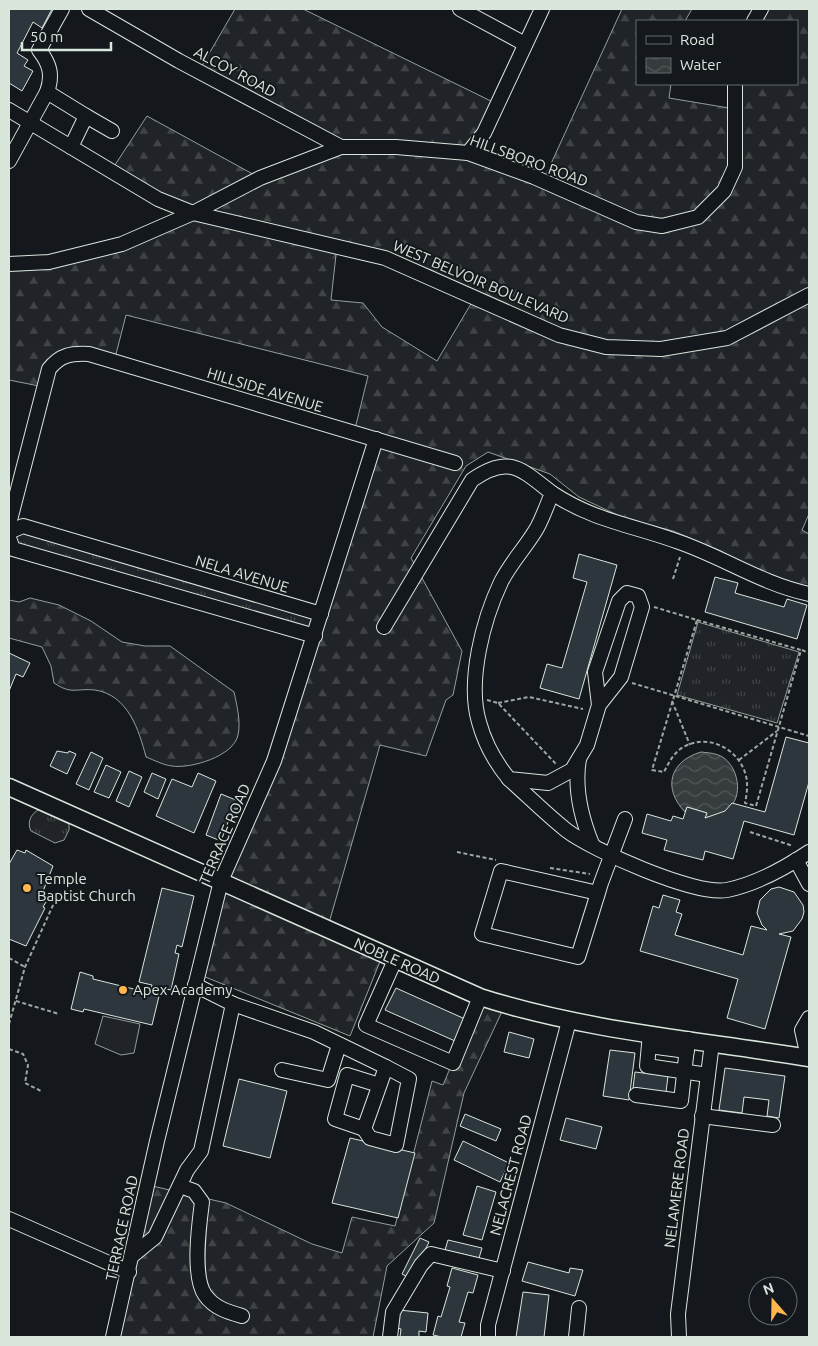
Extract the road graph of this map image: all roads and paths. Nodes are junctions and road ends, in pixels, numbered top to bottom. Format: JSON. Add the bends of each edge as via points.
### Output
{"nodes":[{"id":1,"x":62,"y":9,"type":"edge"},
{"id":2,"x":89,"y":9,"type":"edge"},
{"id":3,"x":460,"y":9,"type":"edge"},
{"id":4,"x":542,"y":9,"type":"edge"},
{"id":5,"x":761,"y":9,"type":"edge"},
{"id":6,"x":755,"y":20,"type":"edge"},
{"id":7,"x":525,"y":44,"type":"junction"},
{"id":8,"x":735,"y":85,"type":"edge"},
{"id":9,"x":47,"y":92,"type":"junction"},
{"id":10,"x":9,"y":110,"type":"edge"},
{"id":11,"x":86,"y":116,"type":"junction"},
{"id":12,"x":29,"y":122,"type":"junction"},
{"id":13,"x":112,"y":131,"type":"dead end"},
{"id":14,"x":71,"y":147,"type":"junction"},
{"id":15,"x":341,"y":147,"type":"junction"},
{"id":16,"x":468,"y":153,"type":"junction"},
{"id":17,"x":9,"y":161,"type":"edge"},
{"id":18,"x":193,"y":213,"type":"junction"},
{"id":19,"x":9,"y":264,"type":"edge"},
{"id":20,"x":809,"y":295,"type":"edge"},
{"id":21,"x":376,"y":439,"type":"junction"},
{"id":22,"x":455,"y":464,"type":"dead end"},
{"id":23,"x":552,"y":493,"type":"junction"},
{"id":24,"x":9,"y":524,"type":"edge"},
{"id":25,"x":9,"y":532,"type":"edge"},
{"id":26,"x":9,"y":538,"type":"edge"},
{"id":27,"x":682,"y":551,"type":"dead end"},
{"id":28,"x":153,"y":564,"type":"junction"},
{"id":29,"x":673,"y":579,"type":"dead end"},
{"id":30,"x":146,"y":588,"type":"junction"},
{"id":31,"x":809,"y":594,"type":"edge"},
{"id":32,"x":651,"y":606,"type":"dead end"},
{"id":33,"x":322,"y":614,"type":"junction"},
{"id":34,"x":697,"y":620,"type":"junction"},
{"id":35,"x":384,"y":627,"type":"dead end"},
{"id":36,"x":315,"y":636,"type":"junction"},
{"id":37,"x":801,"y":650,"type":"junction"},
{"id":38,"x":809,"y":652,"type":"edge"},
{"id":39,"x":629,"y":682,"type":"dead end"},
{"id":40,"x":674,"y":696,"type":"junction"},
{"id":41,"x":484,"y":699,"type":"dead end"},
{"id":42,"x":672,"y":701,"type":"junction"},
{"id":43,"x":498,"y":703,"type":"junction"},
{"id":44,"x":598,"y":710,"type":"junction"},
{"id":45,"x":779,"y":726,"type":"junction"},
{"id":46,"x":778,"y":730,"type":"junction"},
{"id":47,"x":809,"y":736,"type":"edge"},
{"id":48,"x":690,"y":745,"type":"junction"},
{"id":49,"x":579,"y":758,"type":"junction"},
{"id":50,"x":739,"y":760,"type":"junction"},
{"id":51,"x":559,"y":768,"type":"dead end"},
{"id":52,"x":509,"y":779,"type":"junction"},
{"id":53,"x":9,"y":787,"type":"edge"},
{"id":54,"x":625,"y":819,"type":"dead end"},
{"id":55,"x":750,"y":832,"type":"dead end"},
{"id":56,"x":592,"y":844,"type":"junction"},
{"id":57,"x":456,"y":852,"type":"dead end"},
{"id":58,"x":801,"y":853,"type":"edge"},
{"id":59,"x":612,"y":855,"type":"junction"},
{"id":60,"x":494,"y":859,"type":"dead end"},
{"id":61,"x":221,"y":881,"type":"junction"},
{"id":62,"x":809,"y":884,"type":"edge"},
{"id":63,"x":598,"y":893,"type":"junction"},
{"id":64,"x":54,"y":903,"type":"dead end"},
{"id":65,"x":9,"y":958,"type":"edge"},
{"id":66,"x":394,"y":960,"type":"junction"},
{"id":67,"x":25,"y":966,"type":"junction"},
{"id":68,"x":195,"y":985,"type":"junction"},
{"id":69,"x":480,"y":997,"type":"junction"},
{"id":70,"x":16,"y":1001,"type":"junction"},
{"id":71,"x":233,"y":1004,"type":"junction"},
{"id":72,"x":59,"y":1014,"type":"dead end"},
{"id":73,"x":809,"y":1018,"type":"edge"},
{"id":74,"x":569,"y":1021,"type":"junction"},
{"id":75,"x":9,"y":1024,"type":"edge"},
{"id":76,"x":650,"y":1040,"type":"junction"},
{"id":77,"x":712,"y":1043,"type":"junction"},
{"id":78,"x":339,"y":1044,"type":"junction"},
{"id":79,"x":687,"y":1045,"type":"junction"},
{"id":80,"x":9,"y":1049,"type":"edge"},
{"id":81,"x":809,"y":1057,"type":"edge"},
{"id":82,"x":386,"y":1067,"type":"junction"},
{"id":83,"x":282,"y":1070,"type":"dead end"},
{"id":84,"x":684,"y":1072,"type":"junction"},
{"id":85,"x":708,"y":1075,"type":"junction"},
{"id":86,"x":379,"y":1085,"type":"junction"},
{"id":87,"x":41,"y":1091,"type":"dead end"},
{"id":88,"x":636,"y":1095,"type":"dead end"},
{"id":89,"x":681,"y":1101,"type":"junction"},
{"id":90,"x":703,"y":1110,"type":"junction"},
{"id":91,"x":773,"y":1125,"type":"dead end"},
{"id":92,"x":364,"y":1129,"type":"junction"},
{"id":93,"x":180,"y":1186,"type":"junction"},
{"id":94,"x":9,"y":1219,"type":"edge"},
{"id":95,"x":133,"y":1256,"type":"junction"},
{"id":96,"x":502,"y":1271,"type":"junction"},
{"id":97,"x":129,"y":1272,"type":"junction"},
{"id":98,"x":579,"y":1308,"type":"dead end"},
{"id":99,"x":242,"y":1316,"type":"dead end"},
{"id":100,"x":113,"y":1337,"type":"edge"},
{"id":101,"x":390,"y":1337,"type":"edge"},
{"id":102,"x":488,"y":1337,"type":"edge"},
{"id":103,"x":576,"y":1337,"type":"edge"},
{"id":104,"x":679,"y":1337,"type":"edge"}],
"edges":[{"from":1,"to":9,"type":"street","via":[[39,50],[48,61],[52,79]]},
{"from":2,"to":15,"type":"street","name":"ALCOY ROAD"},
{"from":3,"to":7,"type":"street"},
{"from":4,"to":7,"type":"street"},
{"from":5,"to":6,"type":"street"},
{"from":7,"to":16,"type":"street","via":[[484,133]]},
{"from":8,"to":16,"type":"street","name":"HILLSBORO ROAD","via":[[735,167],[724,192],[698,216],[662,226],[636,222],[534,177]]},
{"from":9,"to":11,"type":"street"},
{"from":9,"to":12,"type":"street"},
{"from":10,"to":12,"type":"street","name":"WEST BELVOIR BOULEVARD"},
{"from":11,"to":13,"type":"street"},
{"from":11,"to":14,"type":"street"},
{"from":12,"to":14,"type":"street","name":"WEST BELVOIR BOULEVARD"},
{"from":12,"to":17,"type":"street"},
{"from":14,"to":18,"type":"street","name":"WEST BELVOIR BOULEVARD","via":[[158,199]]},
{"from":15,"to":16,"type":"street","name":"HILLSBORO ROAD"},
{"from":15,"to":18,"type":"street","name":"HILLSBORO ROAD","via":[[260,178]]},
{"from":18,"to":19,"type":"street","name":"HILLSBORO ROAD","via":[[122,244],[49,262]]},
{"from":18,"to":20,"type":"street","name":"WEST BELVOIR BOULEVARD","via":[[385,258],[559,336],[606,347],[661,349],[727,338]]},
{"from":21,"to":22,"type":"street","name":"HILLSIDE AVENUE"},
{"from":21,"to":24,"type":"street","name":"HILLSIDE AVENUE","via":[[89,354],[65,355],[49,369]]},
{"from":21,"to":33,"type":"street","name":"TERRACE ROAD"},
{"from":23,"to":31,"type":"street","via":[[591,515],[678,541],[771,584]]},
{"from":23,"to":35,"type":"street","via":[[521,469],[504,466],[486,470],[472,480]]},
{"from":23,"to":52,"type":"street","via":[[536,529],[519,552],[491,604],[474,687],[478,722],[493,758]]},
{"from":25,"to":28,"type":"street","name":"NELA AVENUE","via":[[23,526]]},
{"from":26,"to":30,"type":"street","via":[[13,549]]},
{"from":27,"to":29,"type":"path"},
{"from":28,"to":30,"type":"street"},
{"from":28,"to":33,"type":"street","name":"NELA AVENUE"},
{"from":30,"to":36,"type":"street"},
{"from":32,"to":34,"type":"path"},
{"from":33,"to":36,"type":"street","name":"TERRACE ROAD"},
{"from":34,"to":37,"type":"path"},
{"from":34,"to":40,"type":"path"},
{"from":36,"to":61,"type":"street","name":"TERRACE ROAD","via":[[274,761]]},
{"from":37,"to":38,"type":"path"},
{"from":37,"to":45,"type":"path"},
{"from":39,"to":40,"type":"path"},
{"from":40,"to":42,"type":"path"},
{"from":40,"to":45,"type":"path"},
{"from":41,"to":43,"type":"path"},
{"from":42,"to":48,"type":"path"},
{"from":42,"to":48,"type":"path","via":[[652,770],[664,772],[670,759]]},
{"from":43,"to":44,"type":"path","via":[[529,697]]},
{"from":43,"to":51,"type":"path"},
{"from":44,"to":44,"type":"street","via":[[621,677],[642,607],[638,596],[627,593],[618,601],[595,672]]},
{"from":44,"to":49,"type":"street","via":[[587,745]]},
{"from":45,"to":46,"type":"path"},
{"from":45,"to":47,"type":"path"},
{"from":46,"to":50,"type":"path"},
{"from":46,"to":50,"type":"path","via":[[756,806],[745,803],[747,777]]},
{"from":48,"to":50,"type":"path","via":[[708,742],[721,745]]},
{"from":49,"to":52,"type":"street","via":[[572,770],[548,783]]},
{"from":49,"to":56,"type":"street","via":[[577,773],[582,820]]},
{"from":52,"to":56,"type":"street","via":[[567,831]]},
{"from":53,"to":61,"type":"main road","name":"NOBLE ROAD"},
{"from":54,"to":59,"type":"street"},
{"from":55,"to":58,"type":"path"},
{"from":56,"to":59,"type":"street"},
{"from":57,"to":60,"type":"path"},
{"from":58,"to":59,"type":"street","via":[[771,875],[726,890],[685,885]]},
{"from":58,"to":62,"type":"street"},
{"from":59,"to":63,"type":"street"},
{"from":61,"to":66,"type":"main road","name":"NOBLE ROAD"},
{"from":61,"to":68,"type":"street","name":"TERRACE ROAD"},
{"from":63,"to":63,"type":"street","via":[[501,871],[482,934],[578,957]]},
{"from":64,"to":67,"type":"path"},
{"from":65,"to":67,"type":"path"},
{"from":66,"to":69,"type":"main road","name":"NOBLE ROAD"},
{"from":66,"to":69,"type":"street","via":[[366,1025],[453,1063]]},
{"from":67,"to":70,"type":"path"},
{"from":68,"to":71,"type":"street"},
{"from":68,"to":95,"type":"street","name":"TERRACE ROAD"},
{"from":69,"to":74,"type":"main road","name":"NOBLE ROAD"},
{"from":70,"to":72,"type":"path"},
{"from":70,"to":75,"type":"path"},
{"from":71,"to":78,"type":"street"},
{"from":71,"to":93,"type":"street","via":[[202,1150]]},
{"from":73,"to":81,"type":"street","via":[[802,1030]]},
{"from":74,"to":76,"type":"main road","name":"NOBLE ROAD"},
{"from":74,"to":96,"type":"street","name":"NELACREST ROAD"},
{"from":76,"to":79,"type":"main road","name":"NOBLE ROAD"},
{"from":76,"to":84,"type":"street","via":[[647,1066]]},
{"from":77,"to":79,"type":"main road","name":"NOBLE ROAD"},
{"from":77,"to":81,"type":"main road","name":"NOBLE ROAD"},
{"from":77,"to":85,"type":"street","name":"NELAMERE ROAD"},
{"from":78,"to":82,"type":"street"},
{"from":78,"to":83,"type":"street","via":[[328,1080]]},
{"from":79,"to":84,"type":"street"},
{"from":80,"to":87,"type":"path","via":[[23,1054],[28,1065],[25,1083]]},
{"from":82,"to":86,"type":"street"},
{"from":82,"to":92,"type":"street","via":[[409,1079],[396,1145],[370,1138]]},
{"from":84,"to":85,"type":"street"},
{"from":84,"to":89,"type":"street"},
{"from":85,"to":90,"type":"street","name":"NELAMERE ROAD"},
{"from":86,"to":92,"type":"street"},
{"from":86,"to":92,"type":"street","via":[[347,1075],[335,1119]]},
{"from":88,"to":89,"type":"street"},
{"from":89,"to":90,"type":"street"},
{"from":90,"to":91,"type":"street"},
{"from":90,"to":104,"type":"street","name":"NELAMERE ROAD","via":[[678,1314]]},
{"from":93,"to":95,"type":"street","via":[[155,1237]]},
{"from":93,"to":99,"type":"street","via":[[194,1191],[202,1202],[198,1274],[204,1294],[224,1311]]},
{"from":94,"to":97,"type":"street"},
{"from":95,"to":97,"type":"street","name":"TERRACE ROAD"},
{"from":96,"to":101,"type":"street","via":[[431,1254],[393,1312]]},
{"from":96,"to":102,"type":"street","name":"NELACREST ROAD"},
{"from":97,"to":100,"type":"street","name":"TERRACE ROAD"},
{"from":98,"to":103,"type":"street"}]}
